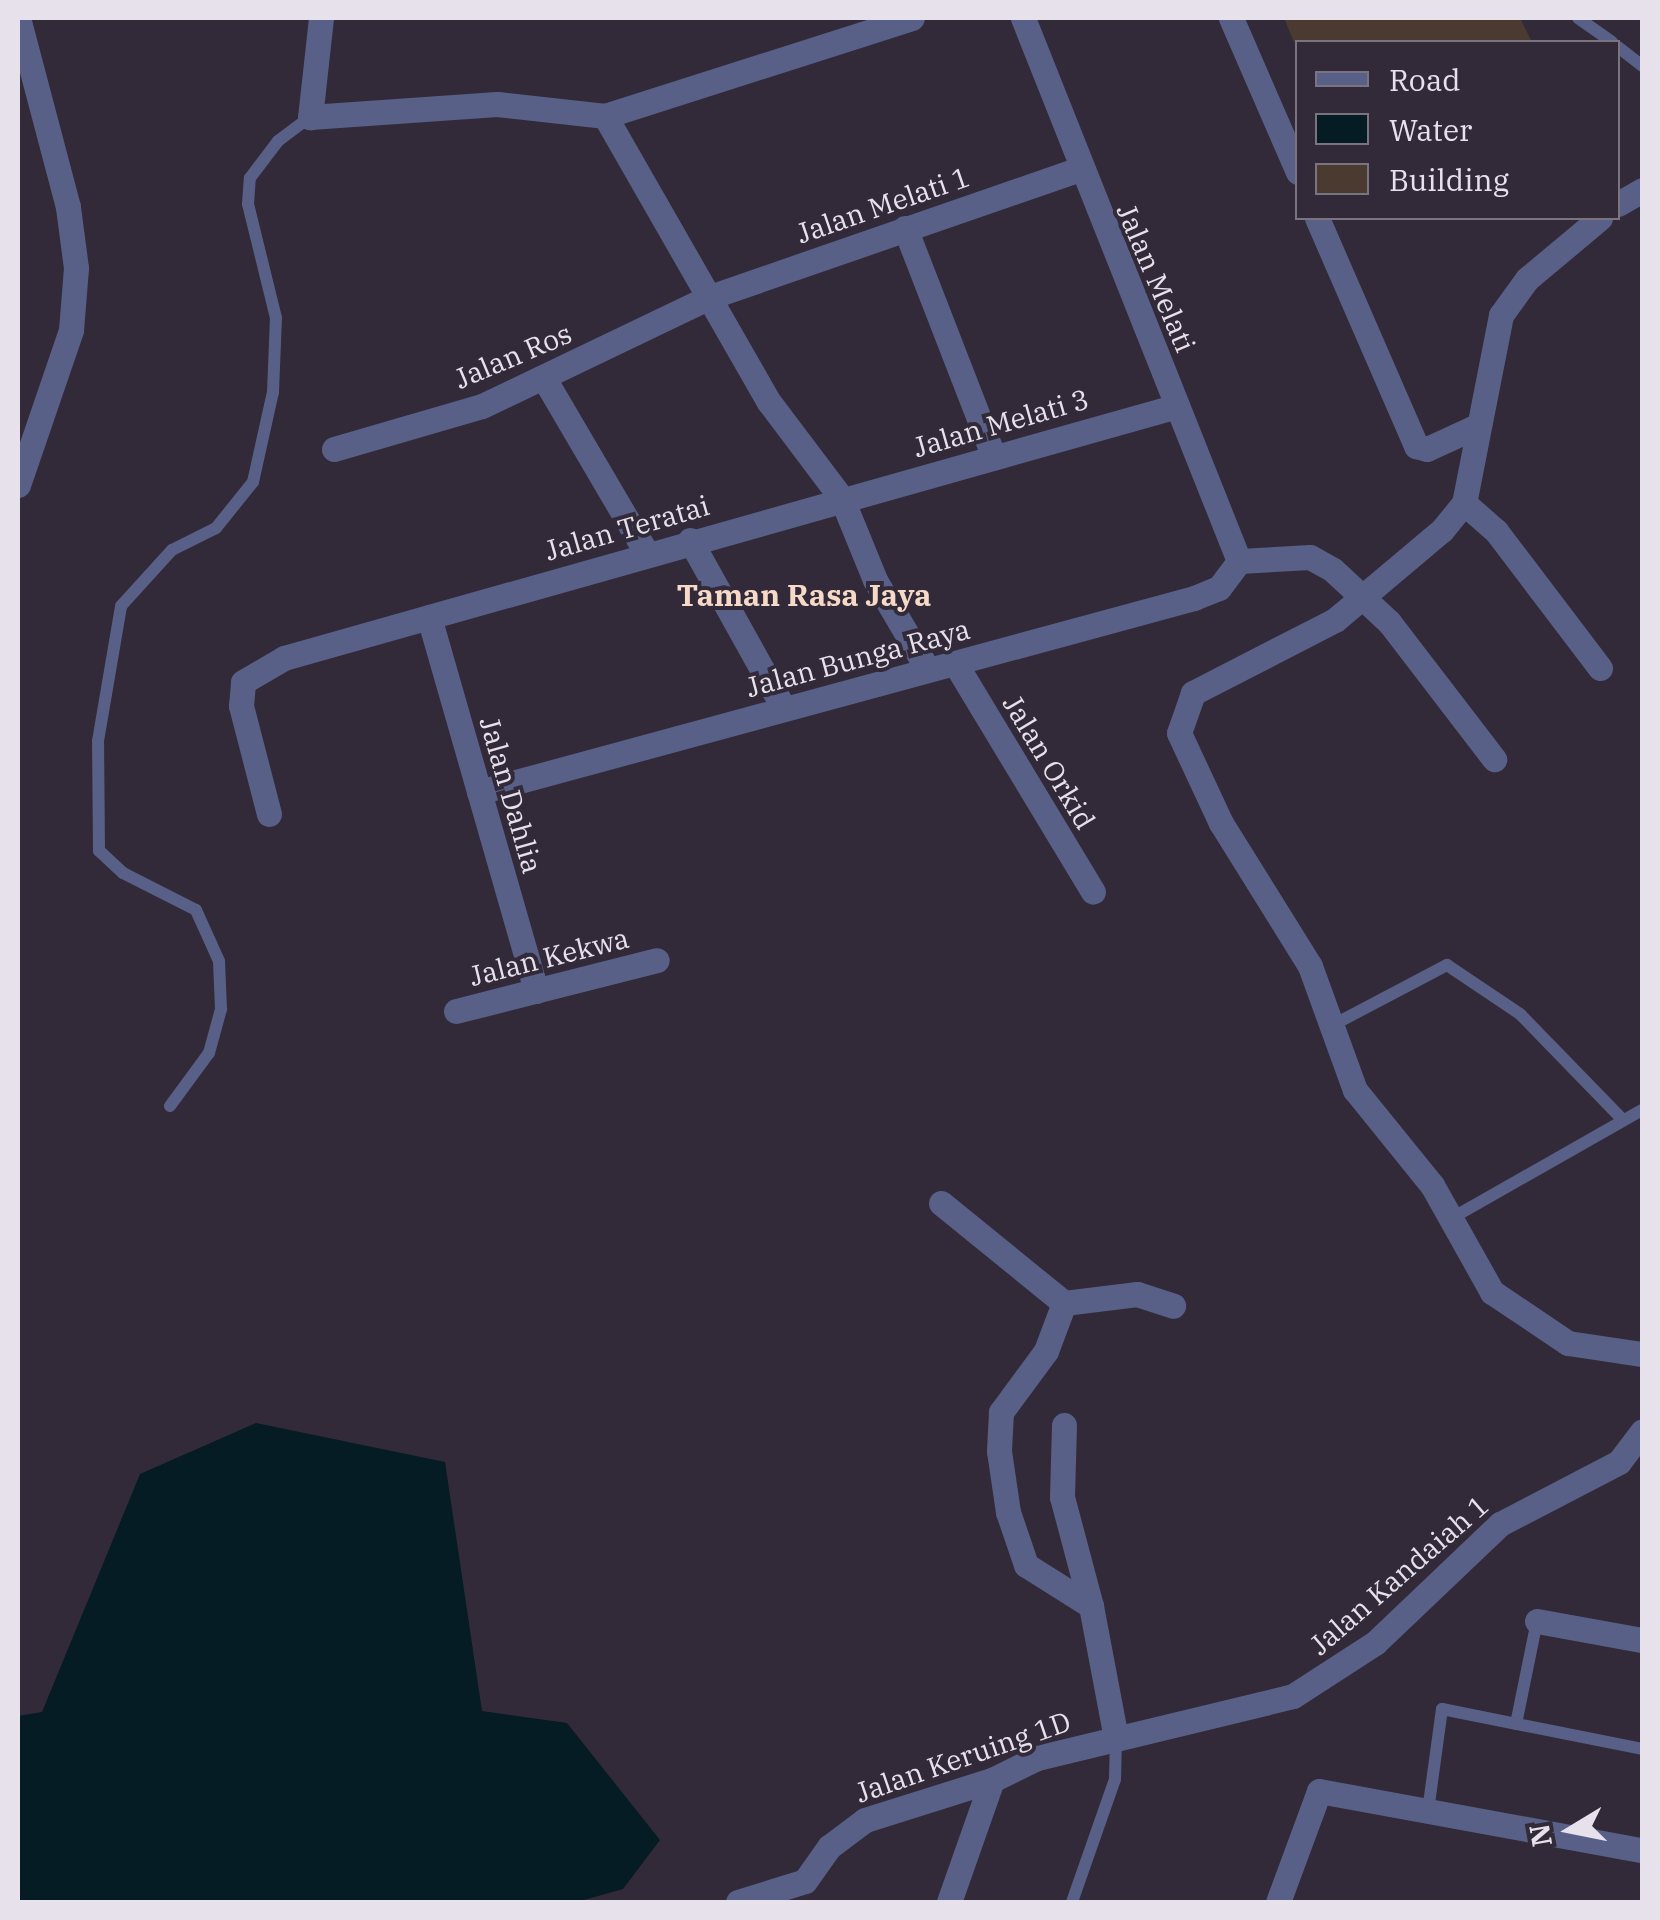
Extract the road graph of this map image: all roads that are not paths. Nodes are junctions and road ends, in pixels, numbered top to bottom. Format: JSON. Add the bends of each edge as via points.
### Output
{"nodes":[{"id":1,"x":18,"y":18,"type":"edge"},
{"id":2,"x":320,"y":18,"type":"edge"},
{"id":3,"x":912,"y":18,"type":"edge"},
{"id":4,"x":1023,"y":18,"type":"edge"},
{"id":5,"x":1231,"y":18,"type":"edge"},
{"id":6,"x":1578,"y":18,"type":"edge"},
{"id":7,"x":1608,"y":40,"type":"edge"},
{"id":8,"x":1620,"y":49,"type":"edge"},
{"id":9,"x":1642,"y":66,"type":"edge"},
{"id":10,"x":605,"y":116,"type":"junction"},
{"id":11,"x":310,"y":117,"type":"junction"},
{"id":12,"x":1295,"y":165,"type":"edge"},
{"id":13,"x":1079,"y":169,"type":"junction"},
{"id":14,"x":1642,"y":190,"type":"edge"},
{"id":15,"x":1620,"y":203,"type":"edge"},
{"id":16,"x":1318,"y":220,"type":"edge"},
{"id":17,"x":1598,"y":220,"type":"edge"},
{"id":18,"x":905,"y":228,"type":"junction"},
{"id":19,"x":707,"y":298,"type":"junction"},
{"id":20,"x":545,"y":380,"type":"junction"},
{"id":21,"x":1177,"y":406,"type":"junction"},
{"id":22,"x":1474,"y":426,"type":"junction"},
{"id":23,"x":334,"y":449,"type":"dead end"},
{"id":24,"x":994,"y":457,"type":"junction"},
{"id":25,"x":18,"y":485,"type":"edge"},
{"id":26,"x":842,"y":499,"type":"junction"},
{"id":27,"x":1464,"y":503,"type":"junction"},
{"id":28,"x":690,"y":540,"type":"junction"},
{"id":29,"x":646,"y":552,"type":"junction"},
{"id":30,"x":1239,"y":560,"type":"junction"},
{"id":31,"x":1363,"y":597,"type":"junction"},
{"id":32,"x":429,"y":617,"type":"junction"},
{"id":33,"x":955,"y":663,"type":"junction"},
{"id":34,"x":1600,"y":668,"type":"dead end"},
{"id":35,"x":928,"y":670,"type":"junction"},
{"id":36,"x":784,"y":710,"type":"junction"},
{"id":37,"x":1494,"y":760,"type":"dead end"},
{"id":38,"x":480,"y":792,"type":"junction"},
{"id":39,"x":269,"y":814,"type":"dead end"},
{"id":40,"x":1093,"y":892,"type":"dead end"},
{"id":41,"x":657,"y":960,"type":"dead end"},
{"id":42,"x":536,"y":991,"type":"junction"},
{"id":43,"x":456,"y":1011,"type":"dead end"},
{"id":44,"x":1333,"y":1025,"type":"junction"},
{"id":45,"x":170,"y":1106,"type":"dead end"},
{"id":46,"x":1642,"y":1110,"type":"edge"},
{"id":47,"x":1621,"y":1118,"type":"junction"},
{"id":48,"x":940,"y":1203,"type":"dead end"},
{"id":49,"x":1452,"y":1218,"type":"junction"},
{"id":50,"x":1064,"y":1302,"type":"junction"},
{"id":51,"x":1173,"y":1306,"type":"dead end"},
{"id":52,"x":1642,"y":1354,"type":"edge"},
{"id":53,"x":1064,"y":1425,"type":"dead end"},
{"id":54,"x":1642,"y":1432,"type":"edge"},
{"id":55,"x":1091,"y":1606,"type":"junction"},
{"id":56,"x":1538,"y":1621,"type":"joint"},
{"id":57,"x":1642,"y":1640,"type":"edge"},
{"id":58,"x":1516,"y":1724,"type":"junction"},
{"id":59,"x":1116,"y":1738,"type":"junction"},
{"id":60,"x":1642,"y":1749,"type":"edge"},
{"id":61,"x":992,"y":1780,"type":"junction"},
{"id":62,"x":1428,"y":1811,"type":"junction"},
{"id":63,"x":1642,"y":1850,"type":"edge"},
{"id":64,"x":815,"y":1871,"type":"junction"},
{"id":65,"x":738,"y":1902,"type":"edge"},
{"id":66,"x":810,"y":1902,"type":"edge"},
{"id":67,"x":948,"y":1902,"type":"edge"},
{"id":68,"x":1072,"y":1902,"type":"edge"},
{"id":69,"x":1278,"y":1902,"type":"edge"}],
"edges":[{"from":1,"to":25,"type":"street","via":[[68,207],[76,268],[71,330]]},
{"from":2,"to":11,"type":"street"},
{"from":3,"to":10,"type":"street"},
{"from":4,"to":13,"type":"street","name":"Jalan Melati"},
{"from":5,"to":12,"type":"street"},
{"from":6,"to":7,"type":"lane"},
{"from":8,"to":9,"type":"lane"},
{"from":10,"to":11,"type":"street","via":[[481,104]]},
{"from":10,"to":19,"type":"street"},
{"from":11,"to":45,"type":"lane","via":[[278,140],[250,178],[248,204],[276,318],[273,392],[253,482],[216,528],[172,550],[121,606],[98,741],[99,851],[123,873],[196,910],[219,960],[221,1010],[209,1052]]},
{"from":13,"to":18,"type":"street","name":"Jalan Melati 1"},
{"from":13,"to":21,"type":"street","name":"Jalan Melati"},
{"from":14,"to":15,"type":"street"},
{"from":16,"to":22,"type":"street","via":[[1416,446],[1427,449]]},
{"from":17,"to":22,"type":"street","via":[[1527,279],[1501,315]]},
{"from":18,"to":19,"type":"street","name":"Jalan Melati 1"},
{"from":18,"to":24,"type":"street"},
{"from":19,"to":20,"type":"street","name":"Jalan Ros"},
{"from":19,"to":26,"type":"street","via":[[769,402]]},
{"from":20,"to":23,"type":"street","name":"Jalan Ros"},
{"from":20,"to":29,"type":"street"},
{"from":21,"to":24,"type":"street","name":"Jalan Melati 3"},
{"from":21,"to":30,"type":"street","name":"Jalan Melati"},
{"from":22,"to":27,"type":"street"},
{"from":24,"to":26,"type":"street","name":"Jalan Melati 3"},
{"from":26,"to":28,"type":"street","name":"Jalan Teratai"},
{"from":26,"to":35,"type":"street","via":[[875,580]]},
{"from":27,"to":31,"type":"street"},
{"from":27,"to":34,"type":"street","via":[[1496,531]]},
{"from":28,"to":29,"type":"street","name":"Jalan Teratai"},
{"from":28,"to":36,"type":"street"},
{"from":29,"to":32,"type":"street","name":"Jalan Teratai"},
{"from":30,"to":31,"type":"street","via":[[1310,556]]},
{"from":30,"to":33,"type":"street","name":"Jalan Bunga Raya","via":[[1219,588],[1194,598]]},
{"from":31,"to":37,"type":"street"},
{"from":31,"to":44,"type":"street","via":[[1334,620],[1192,693],[1178,732],[1221,823],[1310,966]]},
{"from":32,"to":38,"type":"street","name":"Jalan Dahlia"},
{"from":32,"to":39,"type":"street","name":"Jalan Teratai","via":[[284,658],[243,682],[241,706]]},
{"from":33,"to":35,"type":"street","name":"Jalan Bunga Raya"},
{"from":33,"to":40,"type":"street","name":"Jalan Orkid"},
{"from":35,"to":36,"type":"street","name":"Jalan Bunga Raya"},
{"from":36,"to":38,"type":"street","name":"Jalan Bunga Raya"},
{"from":38,"to":42,"type":"street","name":"Jalan Dahlia"},
{"from":41,"to":42,"type":"street","name":"Jalan Kekwa"},
{"from":42,"to":43,"type":"street","name":"Jalan Kekwa"},
{"from":44,"to":47,"type":"lane","via":[[1447,965],[1520,1014]]},
{"from":44,"to":49,"type":"street","via":[[1355,1090]]},
{"from":46,"to":47,"type":"lane"},
{"from":47,"to":49,"type":"lane"},
{"from":48,"to":50,"type":"street"},
{"from":49,"to":52,"type":"street","via":[[1492,1292],[1521,1317],[1568,1342]]},
{"from":50,"to":51,"type":"street","via":[[1136,1294]]},
{"from":50,"to":55,"type":"street","via":[[1046,1351],[1001,1412],[999,1450],[1026,1565]]},
{"from":53,"to":55,"type":"street","via":[[1062,1497]]},
{"from":54,"to":59,"type":"street","name":"Jalan Kandaiah 1","via":[[1619,1462],[1500,1524],[1375,1642],[1325,1678],[1292,1696]]},
{"from":55,"to":59,"type":"street"},
{"from":56,"to":57,"type":"street"},
{"from":56,"to":58,"type":"lane"},
{"from":58,"to":60,"type":"lane"},
{"from":58,"to":62,"type":"lane","via":[[1442,1709]]},
{"from":59,"to":61,"type":"street","name":"Jalan Keruing 1D","via":[[1037,1758]]},
{"from":59,"to":68,"type":"lane","via":[[1116,1779]]},
{"from":61,"to":64,"type":"street","name":"Jalan Keruing 1D","via":[[865,1820],[829,1847]]},
{"from":61,"to":67,"type":"street"},
{"from":62,"to":63,"type":"street"},
{"from":62,"to":69,"type":"street","via":[[1319,1790]]},
{"from":64,"to":65,"type":"street","name":"Jalan Keruing 1D","via":[[788,1888]]},
{"from":64,"to":66,"type":"street"}]}
